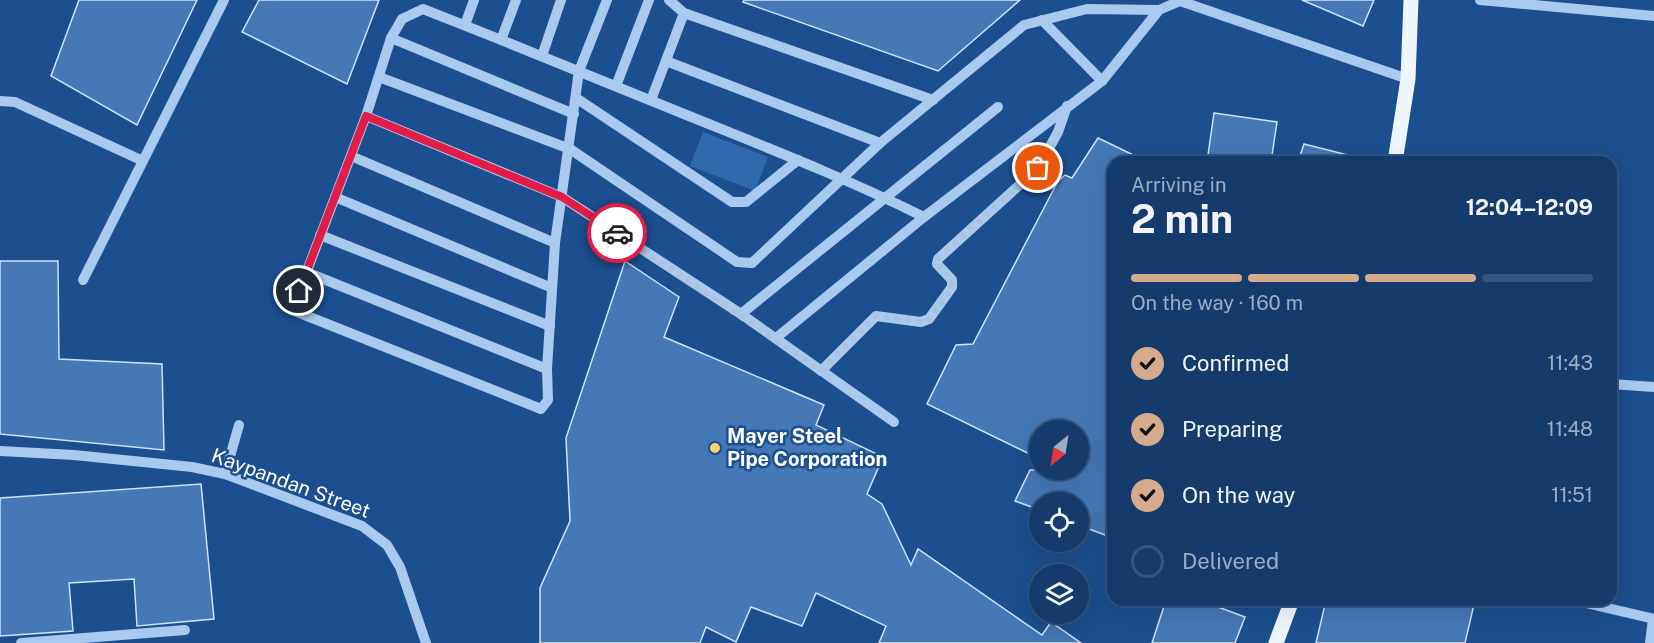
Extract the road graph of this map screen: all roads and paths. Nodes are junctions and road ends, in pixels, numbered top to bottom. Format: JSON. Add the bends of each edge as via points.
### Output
{"nodes":[{"id":1,"x":224,"y":0,"type":"edge"},
{"id":2,"x":474,"y":0,"type":"edge"},
{"id":3,"x":516,"y":0,"type":"edge"},
{"id":4,"x":561,"y":0,"type":"edge"},
{"id":5,"x":607,"y":0,"type":"edge"},
{"id":6,"x":649,"y":0,"type":"edge"},
{"id":7,"x":669,"y":0,"type":"edge"},
{"id":8,"x":1410,"y":0,"type":"edge"},
{"id":9,"x":1480,"y":0,"type":"edge"},
{"id":10,"x":1159,"y":10,"type":"junction"},
{"id":11,"x":684,"y":13,"type":"junction"},
{"id":12,"x":1654,"y":16,"type":"edge"},
{"id":13,"x":1042,"y":20,"type":"junction"},
{"id":14,"x":465,"y":26,"type":"junction"},
{"id":15,"x":392,"y":38,"type":"junction"},
{"id":16,"x":501,"y":40,"type":"junction"},
{"id":17,"x":542,"y":56,"type":"junction"},
{"id":18,"x":666,"y":61,"type":"junction"},
{"id":19,"x":579,"y":71,"type":"junction"},
{"id":20,"x":379,"y":77,"type":"junction"},
{"id":21,"x":1408,"y":79,"type":"junction"},
{"id":22,"x":1102,"y":81,"type":"junction"},
{"id":23,"x":616,"y":86,"type":"junction"},
{"id":24,"x":576,"y":98,"type":"junction"},
{"id":25,"x":651,"y":100,"type":"junction"},
{"id":26,"x":933,"y":100,"type":"junction"},
{"id":27,"x":0,"y":102,"type":"edge"},
{"id":28,"x":1067,"y":106,"type":"junction"},
{"id":29,"x":998,"y":107,"type":"dead end"},
{"id":30,"x":574,"y":114,"type":"junction"},
{"id":31,"x":366,"y":116,"type":"junction"},
{"id":32,"x":880,"y":143,"type":"junction"},
{"id":33,"x":570,"y":149,"type":"junction"},
{"id":34,"x":351,"y":156,"type":"junction"},
{"id":35,"x":1396,"y":156,"type":"edge"},
{"id":36,"x":798,"y":160,"type":"junction"},
{"id":37,"x":143,"y":161,"type":"junction"},
{"id":38,"x":844,"y":180,"type":"junction"},
{"id":39,"x":335,"y":196,"type":"junction"},
{"id":40,"x":562,"y":197,"type":"junction"},
{"id":41,"x":885,"y":198,"type":"junction"},
{"id":42,"x":924,"y":217,"type":"junction"},
{"id":43,"x":320,"y":235,"type":"junction"},
{"id":44,"x":555,"y":243,"type":"junction"},
{"id":45,"x":306,"y":272,"type":"junction"},
{"id":46,"x":83,"y":280,"type":"dead end"},
{"id":47,"x":552,"y":288,"type":"junction"},
{"id":48,"x":741,"y":314,"type":"junction"},
{"id":49,"x":550,"y":326,"type":"junction"},
{"id":50,"x":776,"y":338,"type":"junction"},
{"id":51,"x":547,"y":369,"type":"junction"},
{"id":52,"x":821,"y":371,"type":"junction"},
{"id":53,"x":1617,"y":384,"type":"edge"},
{"id":54,"x":1654,"y":387,"type":"edge"},
{"id":55,"x":894,"y":422,"type":"dead end"},
{"id":56,"x":239,"y":424,"type":"dead end"},
{"id":57,"x":0,"y":451,"type":"edge"},
{"id":58,"x":225,"y":474,"type":"junction"},
{"id":59,"x":1290,"y":606,"type":"edge"},
{"id":60,"x":1598,"y":606,"type":"edge"},
{"id":61,"x":1653,"y":619,"type":"edge"},
{"id":62,"x":185,"y":630,"type":"dead end"},
{"id":63,"x":21,"y":643,"type":"edge"},
{"id":64,"x":426,"y":643,"type":"edge"},
{"id":65,"x":1276,"y":643,"type":"edge"},
{"id":66,"x":1650,"y":643,"type":"edge"}],
"edges":[{"from":1,"to":37,"type":"street"},
{"from":2,"to":14,"type":"street"},
{"from":3,"to":16,"type":"street"},
{"from":4,"to":17,"type":"street"},
{"from":5,"to":19,"type":"street"},
{"from":6,"to":23,"type":"street"},
{"from":7,"to":11,"type":"street"},
{"from":8,"to":21,"type":"main road"},
{"from":9,"to":12,"type":"street"},
{"from":10,"to":13,"type":"street","via":[[1087,9]]},
{"from":10,"to":21,"type":"street","via":[[1180,1]]},
{"from":10,"to":22,"type":"street"},
{"from":11,"to":18,"type":"street"},
{"from":11,"to":26,"type":"street"},
{"from":13,"to":22,"type":"street"},
{"from":13,"to":26,"type":"street","via":[[1024,25]]},
{"from":14,"to":15,"type":"street","via":[[423,9],[402,19]]},
{"from":14,"to":16,"type":"street"},
{"from":15,"to":20,"type":"street"},
{"from":15,"to":30,"type":"street"},
{"from":16,"to":17,"type":"street"},
{"from":17,"to":19,"type":"street"},
{"from":18,"to":25,"type":"street"},
{"from":18,"to":32,"type":"street"},
{"from":19,"to":23,"type":"street"},
{"from":19,"to":24,"type":"street"},
{"from":20,"to":31,"type":"street"},
{"from":20,"to":33,"type":"street"},
{"from":21,"to":35,"type":"main road"},
{"from":22,"to":28,"type":"street"},
{"from":23,"to":25,"type":"street"},
{"from":24,"to":30,"type":"street"},
{"from":24,"to":36,"type":"street","via":[[732,202],[746,202]]},
{"from":25,"to":36,"type":"street"},
{"from":26,"to":32,"type":"street"},
{"from":27,"to":37,"type":"street","via":[[15,102]]},
{"from":28,"to":42,"type":"street"},
{"from":28,"to":52,"type":"street","via":[[1038,168],[938,259],[937,264],[952,280],[952,287],[929,320],[876,316]]},
{"from":29,"to":41,"type":"street"},
{"from":30,"to":33,"type":"street"},
{"from":31,"to":34,"type":"street"},
{"from":31,"to":40,"type":"street"},
{"from":32,"to":38,"type":"street"},
{"from":33,"to":38,"type":"street","via":[[737,262],[752,263]]},
{"from":33,"to":40,"type":"street"},
{"from":34,"to":39,"type":"street"},
{"from":34,"to":44,"type":"street"},
{"from":36,"to":38,"type":"street"},
{"from":37,"to":46,"type":"street"},
{"from":38,"to":41,"type":"street"},
{"from":39,"to":43,"type":"street"},
{"from":39,"to":47,"type":"street"},
{"from":40,"to":44,"type":"street"},
{"from":40,"to":48,"type":"street"},
{"from":41,"to":42,"type":"street"},
{"from":41,"to":48,"type":"street"},
{"from":42,"to":50,"type":"street"},
{"from":43,"to":45,"type":"street"},
{"from":43,"to":49,"type":"street"},
{"from":44,"to":47,"type":"street"},
{"from":45,"to":51,"type":"street"},
{"from":45,"to":51,"type":"street","via":[[292,310],[541,409],[548,400]]},
{"from":47,"to":49,"type":"street"},
{"from":48,"to":50,"type":"street"},
{"from":49,"to":51,"type":"street"},
{"from":50,"to":52,"type":"street"},
{"from":52,"to":55,"type":"street"},
{"from":53,"to":54,"type":"street"},
{"from":56,"to":58,"type":"street"},
{"from":57,"to":58,"type":"street","name":"Kaypandan Street","via":[[74,454]]},
{"from":58,"to":64,"type":"street","name":"Kaypandan Street","via":[[362,525],[387,545],[400,567]]},
{"from":59,"to":65,"type":"main road"},
{"from":60,"to":61,"type":"street"},
{"from":61,"to":66,"type":"street"},
{"from":62,"to":63,"type":"street"}]}
